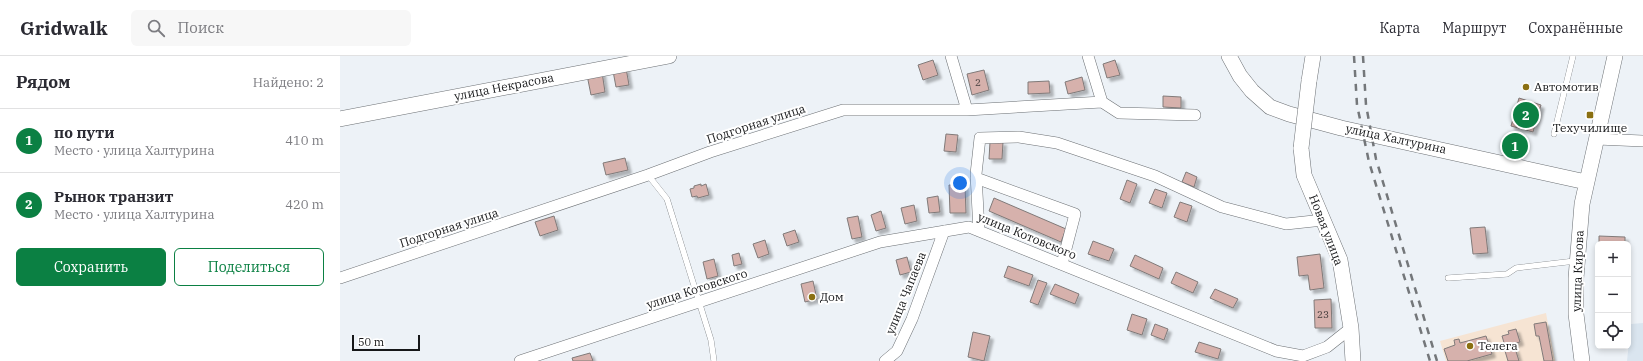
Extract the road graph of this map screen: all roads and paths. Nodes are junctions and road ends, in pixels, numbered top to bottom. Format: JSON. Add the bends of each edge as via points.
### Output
{"nodes":[{"id":1,"x":669,"y":56,"type":"edge"},
{"id":2,"x":951,"y":56,"type":"edge"},
{"id":3,"x":1088,"y":56,"type":"edge"},
{"id":4,"x":1229,"y":56,"type":"edge"},
{"id":5,"x":1313,"y":56,"type":"edge"},
{"id":6,"x":1570,"y":56,"type":"edge"},
{"id":7,"x":1615,"y":56,"type":"edge"},
{"id":8,"x":1102,"y":102,"type":"junction"},
{"id":9,"x":967,"y":110,"type":"junction"},
{"id":10,"x":1195,"y":115,"type":"dead end"},
{"id":11,"x":340,"y":119,"type":"edge"},
{"id":12,"x":1554,"y":134,"type":"dead end"},
{"id":13,"x":1597,"y":139,"type":"junction"},
{"id":14,"x":1643,"y":141,"type":"edge"},
{"id":15,"x":648,"y":176,"type":"junction"},
{"id":16,"x":976,"y":178,"type":"junction"},
{"id":17,"x":1586,"y":182,"type":"junction"},
{"id":18,"x":1324,"y":220,"type":"junction"},
{"id":19,"x":944,"y":231,"type":"junction"},
{"id":20,"x":979,"y":231,"type":"junction"},
{"id":21,"x":1577,"y":261,"type":"junction"},
{"id":22,"x":1062,"y":264,"type":"junction"},
{"id":23,"x":340,"y":278,"type":"edge"},
{"id":24,"x":1448,"y":278,"type":"dead end"},
{"id":25,"x":699,"y":302,"type":"junction"},
{"id":26,"x":1352,"y":328,"type":"junction"},
{"id":27,"x":520,"y":361,"type":"edge"},
{"id":28,"x":714,"y":361,"type":"edge"},
{"id":29,"x":885,"y":361,"type":"edge"},
{"id":30,"x":1353,"y":361,"type":"edge"},
{"id":31,"x":1582,"y":361,"type":"edge"}],
"edges":[{"from":1,"to":11,"type":"main road","name":"улица Некрасова"},
{"from":2,"to":9,"type":"street"},
{"from":3,"to":8,"type":"street"},
{"from":4,"to":17,"type":"main road","name":"улица Халтурина","via":[[1252,91],[1270,107],[1289,114],[1341,128]]},
{"from":5,"to":18,"type":"main road","name":"Новая улица","bridge":true,"via":[[1301,148],[1304,175]]},
{"from":6,"to":12,"type":"lane"},
{"from":7,"to":13,"type":"main road","name":"улица Кирова"},
{"from":8,"to":9,"type":"street","name":"Подгорная улица"},
{"from":8,"to":10,"type":"street","via":[[1119,113]]},
{"from":9,"to":15,"type":"street","name":"Подгорная улица","via":[[843,110],[710,152]]},
{"from":13,"to":14,"type":"street"},
{"from":13,"to":17,"type":"main road","name":"улица Кирова"},
{"from":15,"to":23,"type":"street","name":"Подгорная улица"},
{"from":15,"to":25,"type":"lane","via":[[667,199]]},
{"from":16,"to":18,"type":"street","via":[[980,138],[1019,138],[1057,143],[1141,171],[1229,209],[1286,224]]},
{"from":16,"to":20,"type":"street"},
{"from":16,"to":22,"type":"street","via":[[1076,214]]},
{"from":17,"to":21,"type":"main road","name":"улица Кирова"},
{"from":18,"to":26,"type":"main road","name":"Новая улица","via":[[1340,260]]},
{"from":19,"to":20,"type":"street","name":"улица Котовского","via":[[969,227]]},
{"from":19,"to":25,"type":"street","name":"улица Котовского","via":[[880,242]]},
{"from":19,"to":29,"type":"street","name":"улица Чапаева","via":[[909,325],[897,351]]},
{"from":20,"to":22,"type":"street","name":"улица Котовского"},
{"from":21,"to":24,"type":"lane","via":[[1516,268],[1507,274]]},
{"from":21,"to":31,"type":"main road","name":"улица Кирова","via":[[1576,314]]},
{"from":22,"to":26,"type":"street","name":"улица Котовского","via":[[1276,351],[1302,356],[1327,347]]},
{"from":25,"to":27,"type":"street","name":"улица Котовского"},
{"from":25,"to":28,"type":"lane","via":[[711,340]]},
{"from":26,"to":30,"type":"main road","name":"Новая улица"}]}
